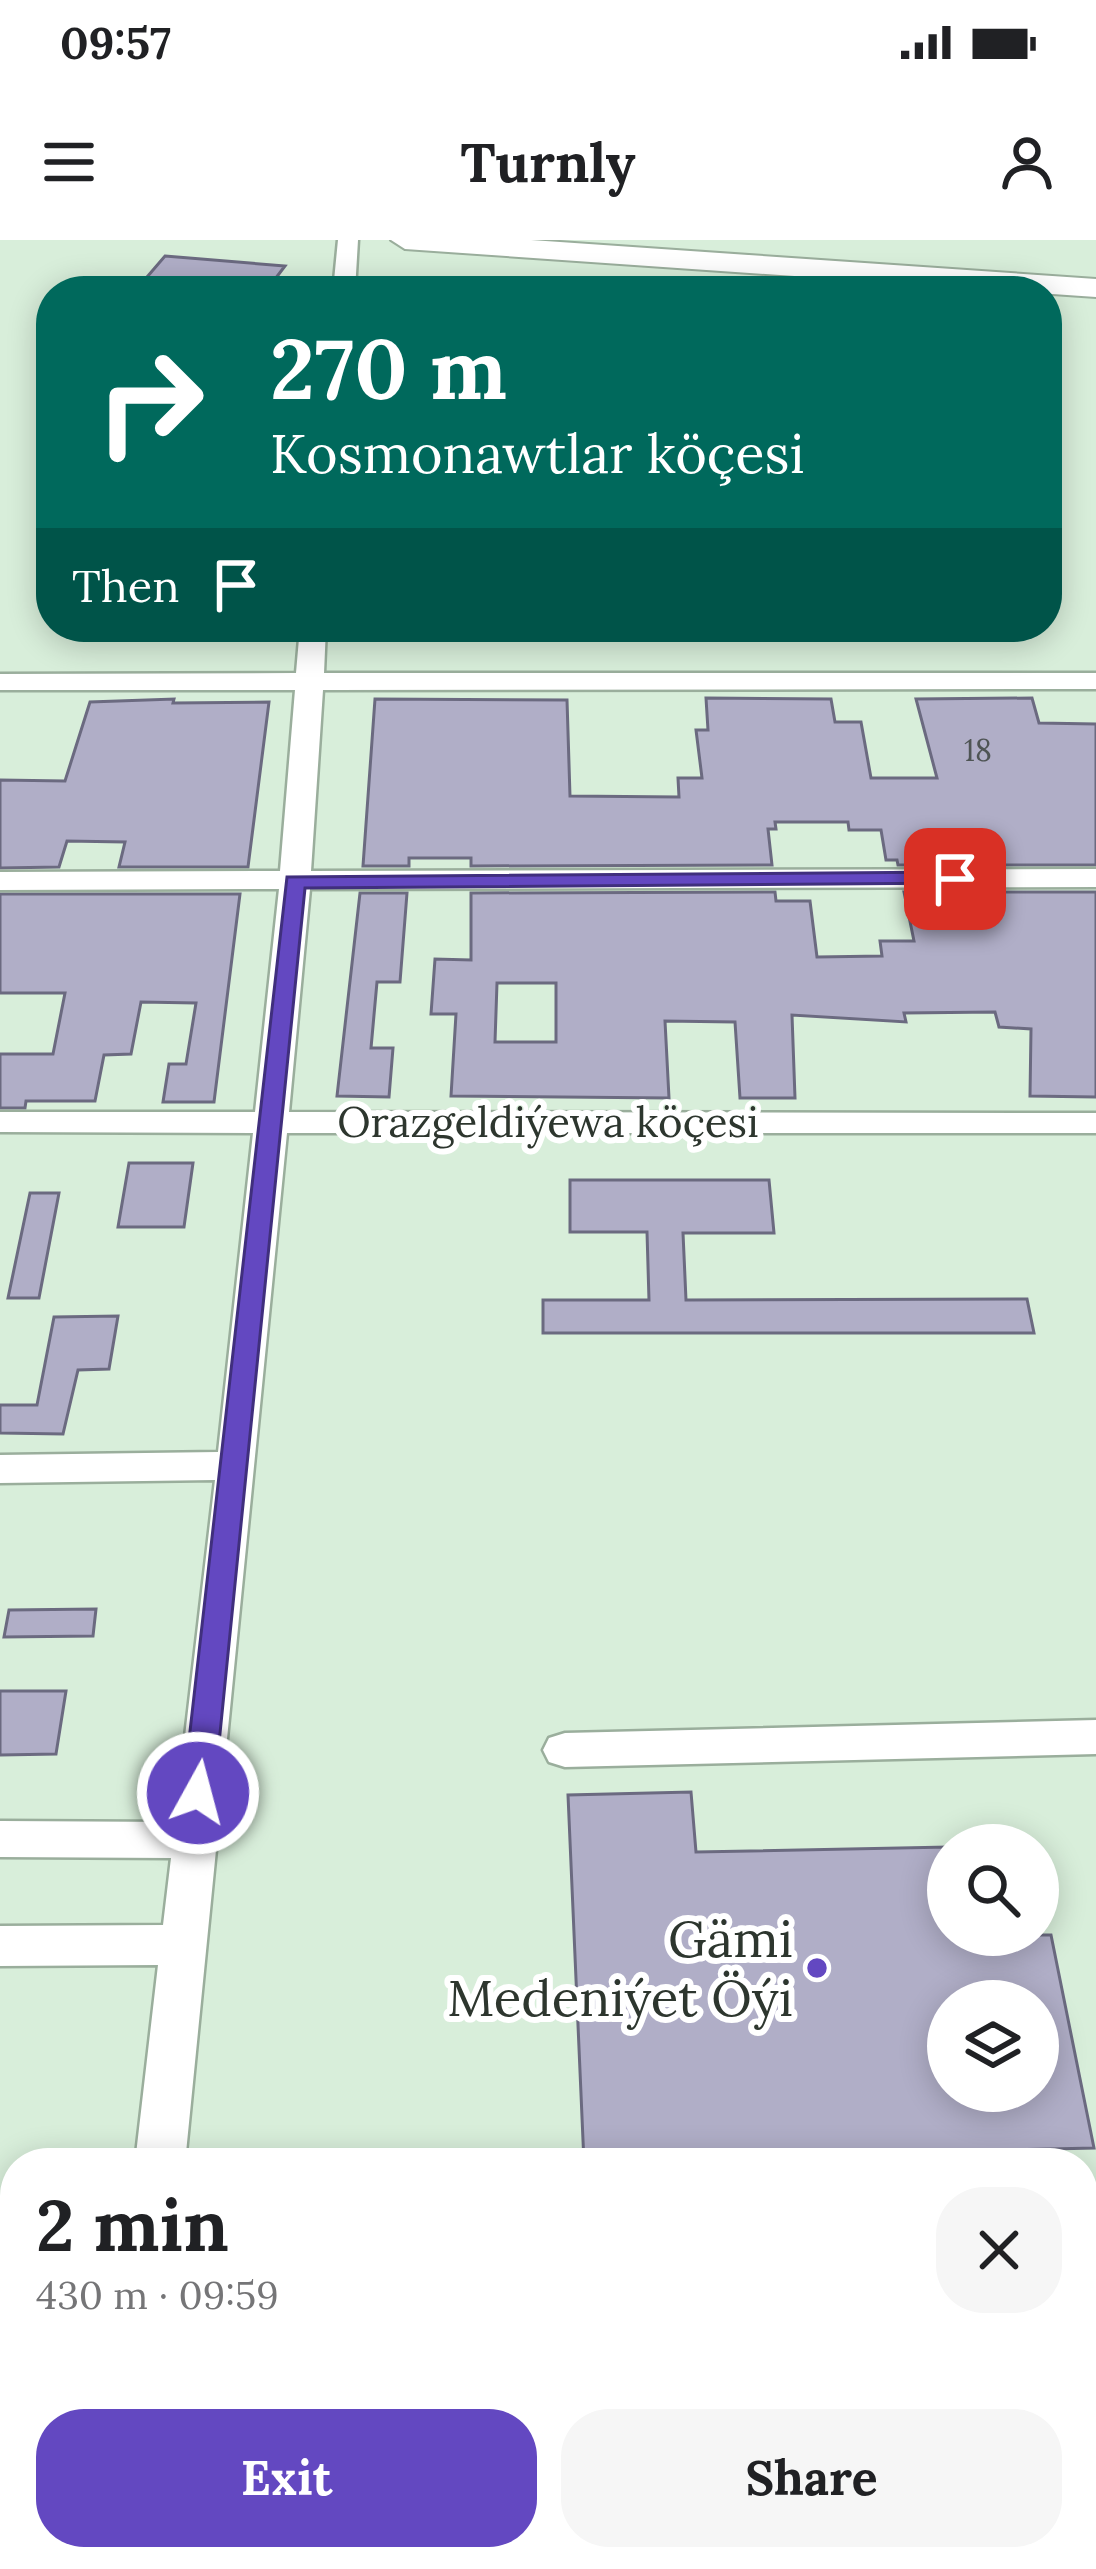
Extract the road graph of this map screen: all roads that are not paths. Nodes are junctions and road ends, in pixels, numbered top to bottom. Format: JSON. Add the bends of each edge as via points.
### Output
{"nodes":[{"id":1,"x":348,"y":240,"type":"edge"},
{"id":2,"x":405,"y":240,"type":"edge"},
{"id":3,"x":715,"y":240,"type":"edge"},
{"id":4,"x":1096,"y":267,"type":"edge"},
{"id":5,"x":345,"y":276,"type":"edge"},
{"id":6,"x":923,"y":276,"type":"edge"},
{"id":7,"x":1062,"y":286,"type":"edge"},
{"id":8,"x":1096,"y":288,"type":"edge"},
{"id":9,"x":312,"y":642,"type":"edge"},
{"id":10,"x":1096,"y":681,"type":"edge"},
{"id":11,"x":0,"y":682,"type":"edge"},
{"id":12,"x":308,"y":682,"type":"junction"},
{"id":13,"x":1096,"y":878,"type":"edge"},
{"id":14,"x":0,"y":881,"type":"edge"},
{"id":15,"x":295,"y":882,"type":"junction"},
{"id":16,"x":268,"y":1121,"type":"junction"},
{"id":17,"x":0,"y":1122,"type":"edge"},
{"id":18,"x":1096,"y":1123,"type":"edge"},
{"id":19,"x":236,"y":1466,"type":"junction"},
{"id":20,"x":0,"y":1469,"type":"edge"},
{"id":21,"x":1096,"y":1737,"type":"edge"},
{"id":22,"x":566,"y":1750,"type":"dead end"},
{"id":23,"x":0,"y":1839,"type":"edge"},
{"id":24,"x":193,"y":1840,"type":"junction"},
{"id":25,"x":182,"y":1945,"type":"junction"},
{"id":26,"x":0,"y":1946,"type":"edge"},
{"id":27,"x":162,"y":2148,"type":"edge"}],
"edges":[{"from":1,"to":5,"type":"street"},
{"from":2,"to":6,"type":"highway"},
{"from":3,"to":4,"type":"highway"},
{"from":7,"to":8,"type":"highway"},
{"from":9,"to":12,"type":"street"},
{"from":10,"to":12,"type":"street"},
{"from":11,"to":12,"type":"street"},
{"from":12,"to":15,"type":"street"},
{"from":13,"to":15,"type":"street"},
{"from":14,"to":15,"type":"street"},
{"from":15,"to":16,"type":"street"},
{"from":16,"to":17,"type":"street","name":"Orazgeldiýewa köçesi"},
{"from":16,"to":18,"type":"street","name":"Orazgeldiýewa köçesi"},
{"from":16,"to":19,"type":"street"},
{"from":19,"to":20,"type":"street"},
{"from":19,"to":24,"type":"street"},
{"from":21,"to":22,"type":"street"},
{"from":23,"to":24,"type":"street"},
{"from":24,"to":25,"type":"street"},
{"from":25,"to":26,"type":"street"},
{"from":25,"to":27,"type":"street"}]}
